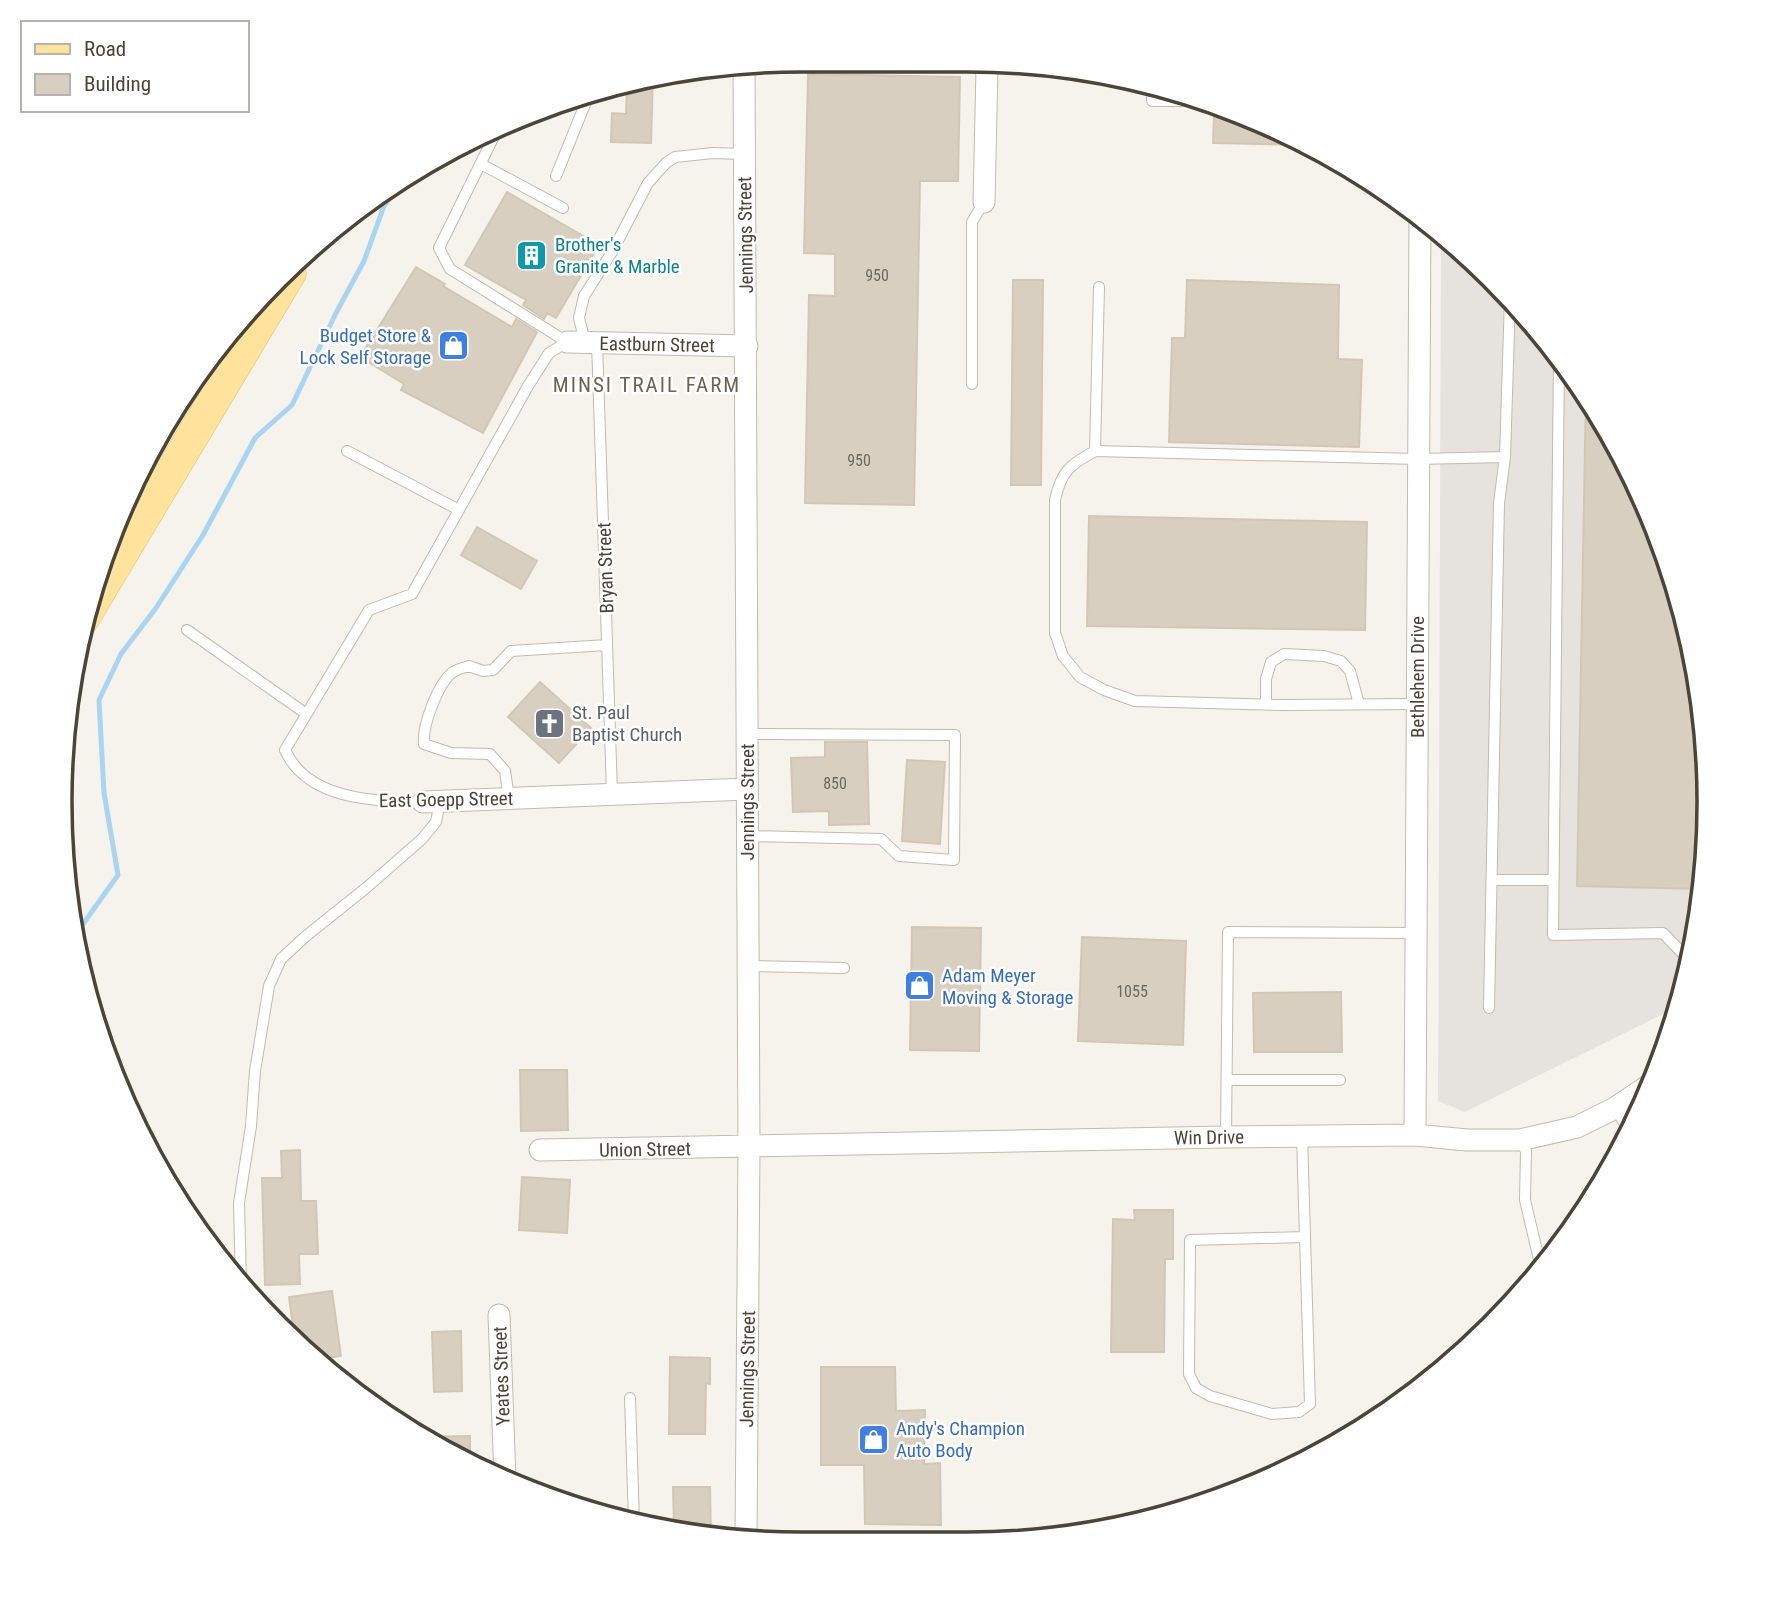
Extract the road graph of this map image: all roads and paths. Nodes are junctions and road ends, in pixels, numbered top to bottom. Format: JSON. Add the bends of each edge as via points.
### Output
{"nodes":[{"id":1,"x":987,"y":72,"type":"edge"},
{"id":2,"x":744,"y":74,"type":"edge"},
{"id":3,"x":1153,"y":96,"type":"edge"},
{"id":4,"x":1169,"y":101,"type":"edge"},
{"id":5,"x":584,"y":106,"type":"edge"},
{"id":6,"x":492,"y":141,"type":"edge"},
{"id":7,"x":743,"y":153,"type":"junction"},
{"id":8,"x":481,"y":164,"type":"junction"},
{"id":9,"x":556,"y":176,"type":"dead end"},
{"id":10,"x":984,"y":202,"type":"joint"},
{"id":11,"x":563,"y":208,"type":"dead end"},
{"id":12,"x":1420,"y":230,"type":"edge"},
{"id":13,"x":1099,"y":287,"type":"dead end"},
{"id":14,"x":271,"y":302,"type":"edge"},
{"id":15,"x":1509,"y":314,"type":"edge"},
{"id":16,"x":583,"y":342,"type":"junction"},
{"id":17,"x":747,"y":346,"type":"junction"},
{"id":18,"x":1559,"y":375,"type":"edge"},
{"id":19,"x":972,"y":384,"type":"dead end"},
{"id":20,"x":347,"y":451,"type":"dead end"},
{"id":21,"x":1095,"y":451,"type":"junction"},
{"id":22,"x":1505,"y":457,"type":"junction"},
{"id":23,"x":1419,"y":459,"type":"junction"},
{"id":24,"x":140,"y":500,"type":"edge"},
{"id":25,"x":459,"y":510,"type":"junction"},
{"id":26,"x":121,"y":540,"type":"edge"},
{"id":27,"x":187,"y":630,"type":"dead end"},
{"id":28,"x":607,"y":645,"type":"junction"},
{"id":29,"x":1266,"y":704,"type":"junction"},
{"id":30,"x":1359,"y":704,"type":"junction"},
{"id":31,"x":1417,"y":704,"type":"junction"},
{"id":32,"x":306,"y":713,"type":"junction"},
{"id":33,"x":746,"y":734,"type":"junction"},
{"id":34,"x":747,"y":789,"type":"junction"},
{"id":35,"x":612,"y":793,"type":"junction"},
{"id":36,"x":509,"y":798,"type":"junction"},
{"id":37,"x":432,"y":802,"type":"junction"},
{"id":38,"x":747,"y":836,"type":"junction"},
{"id":39,"x":1493,"y":880,"type":"junction"},
{"id":40,"x":1553,"y":880,"type":"junction"},
{"id":41,"x":1416,"y":933,"type":"junction"},
{"id":42,"x":1681,"y":952,"type":"edge"},
{"id":43,"x":748,"y":966,"type":"junction"},
{"id":44,"x":844,"y":968,"type":"dead end"},
{"id":45,"x":1489,"y":1008,"type":"dead end"},
{"id":46,"x":1227,"y":1080,"type":"junction"},
{"id":47,"x":1340,"y":1080,"type":"dead end"},
{"id":48,"x":1636,"y":1094,"type":"edge"},
{"id":49,"x":1615,"y":1108,"type":"junction"},
{"id":50,"x":1623,"y":1122,"type":"edge"},
{"id":51,"x":1415,"y":1135,"type":"junction"},
{"id":52,"x":1302,"y":1136,"type":"junction"},
{"id":53,"x":1226,"y":1137,"type":"junction"},
{"id":54,"x":1520,"y":1140,"type":"junction"},
{"id":55,"x":749,"y":1147,"type":"junction"},
{"id":56,"x":540,"y":1150,"type":"dead end"},
{"id":57,"x":1304,"y":1237,"type":"junction"},
{"id":58,"x":1538,"y":1256,"type":"edge"},
{"id":59,"x":241,"y":1268,"type":"edge"},
{"id":60,"x":499,"y":1315,"type":"dead end"},
{"id":61,"x":630,"y":1398,"type":"dead end"},
{"id":62,"x":505,"y":1469,"type":"edge"},
{"id":63,"x":634,"y":1512,"type":"edge"},
{"id":64,"x":746,"y":1530,"type":"edge"}],
"edges":[{"from":1,"to":10,"type":"street"},
{"from":2,"to":7,"type":"street","name":"Jennings Street"},
{"from":3,"to":4,"type":"lane","via":[[1153,101]]},
{"from":5,"to":9,"type":"lane"},
{"from":6,"to":8,"type":"lane"},
{"from":7,"to":16,"type":"lane","name":"Bryan Street","via":[[675,157],[648,183],[584,296],[579,318]]},
{"from":7,"to":17,"type":"street","name":"Jennings Street"},
{"from":8,"to":11,"type":"lane"},
{"from":8,"to":16,"type":"lane","via":[[439,248],[450,269]]},
{"from":10,"to":19,"type":"lane","via":[[972,222]]},
{"from":12,"to":23,"type":"street","name":"Bethlehem Drive"},
{"from":13,"to":21,"type":"lane"},
{"from":14,"to":24,"type":"main road"},
{"from":15,"to":22,"type":"lane"},
{"from":16,"to":17,"type":"street","name":"Eastburn Street"},
{"from":16,"to":25,"type":"lane","via":[[549,353]]},
{"from":16,"to":28,"type":"lane","name":"Bryan Street"},
{"from":17,"to":33,"type":"street","name":"Jennings Street"},
{"from":18,"to":40,"type":"lane"},
{"from":20,"to":25,"type":"lane"},
{"from":21,"to":23,"type":"lane"},
{"from":21,"to":29,"type":"lane","via":[[1075,462],[1059,481],[1055,500],[1055,633],[1063,656],[1080,677],[1135,701]]},
{"from":22,"to":23,"type":"lane"},
{"from":22,"to":39,"type":"lane","via":[[1499,503]]},
{"from":23,"to":31,"type":"street","name":"Bethlehem Drive"},
{"from":24,"to":26,"type":"main road"},
{"from":25,"to":32,"type":"lane","name":"East Goepp Street","via":[[412,594],[369,610]]},
{"from":27,"to":32,"type":"lane"},
{"from":28,"to":35,"type":"lane","name":"Bryan Street"},
{"from":28,"to":36,"type":"lane","via":[[511,651],[494,670],[470,666],[452,672],[435,699],[423,732],[424,744],[452,753],[490,754],[505,771]]},
{"from":29,"to":30,"type":"lane"},
{"from":29,"to":30,"type":"lane","via":[[1271,662],[1284,654],[1341,661],[1350,671]]},
{"from":30,"to":31,"type":"lane"},
{"from":31,"to":41,"type":"street","name":"Bethlehem Drive"},
{"from":32,"to":37,"type":"lane","name":"East Goepp Street","via":[[285,750],[289,761],[322,788],[371,801]]},
{"from":33,"to":34,"type":"street","name":"Jennings Street"},
{"from":33,"to":38,"type":"lane","via":[[955,735],[954,860],[899,856],[881,839]]},
{"from":34,"to":35,"type":"street","name":"East Goepp Street"},
{"from":34,"to":38,"type":"street","name":"Jennings Street"},
{"from":35,"to":36,"type":"street","name":"East Goepp Street"},
{"from":36,"to":37,"type":"street","name":"East Goepp Street"},
{"from":37,"to":59,"type":"lane","via":[[436,822],[422,839],[281,959],[269,986],[239,1203]]},
{"from":38,"to":43,"type":"street","name":"Jennings Street"},
{"from":39,"to":40,"type":"lane"},
{"from":39,"to":45,"type":"lane"},
{"from":40,"to":42,"type":"lane","via":[[1553,935],[1663,933]]},
{"from":41,"to":46,"type":"lane","via":[[1228,932]]},
{"from":41,"to":51,"type":"street","name":"Bethlehem Drive"},
{"from":43,"to":44,"type":"lane"},
{"from":43,"to":55,"type":"street","name":"Jennings Street"},
{"from":46,"to":47,"type":"lane"},
{"from":46,"to":53,"type":"lane"},
{"from":48,"to":49,"type":"street","name":"Win Drive"},
{"from":49,"to":50,"type":"lane"},
{"from":49,"to":54,"type":"street","name":"Win Drive","via":[[1577,1127]]},
{"from":51,"to":52,"type":"street","name":"Win Drive"},
{"from":51,"to":54,"type":"street","name":"Win Drive"},
{"from":52,"to":53,"type":"street","name":"Win Drive"},
{"from":52,"to":57,"type":"lane"},
{"from":53,"to":55,"type":"street","name":"Win Drive"},
{"from":54,"to":58,"type":"lane","via":[[1526,1151],[1525,1200]]},
{"from":55,"to":56,"type":"street","name":"Union Street"},
{"from":55,"to":64,"type":"street","name":"Jennings Street"},
{"from":57,"to":57,"type":"lane","via":[[1310,1404],[1298,1412],[1272,1414],[1196,1388],[1189,1374],[1190,1240]]},
{"from":60,"to":62,"type":"street","name":"Yeates Street"},
{"from":61,"to":63,"type":"lane"}]}
